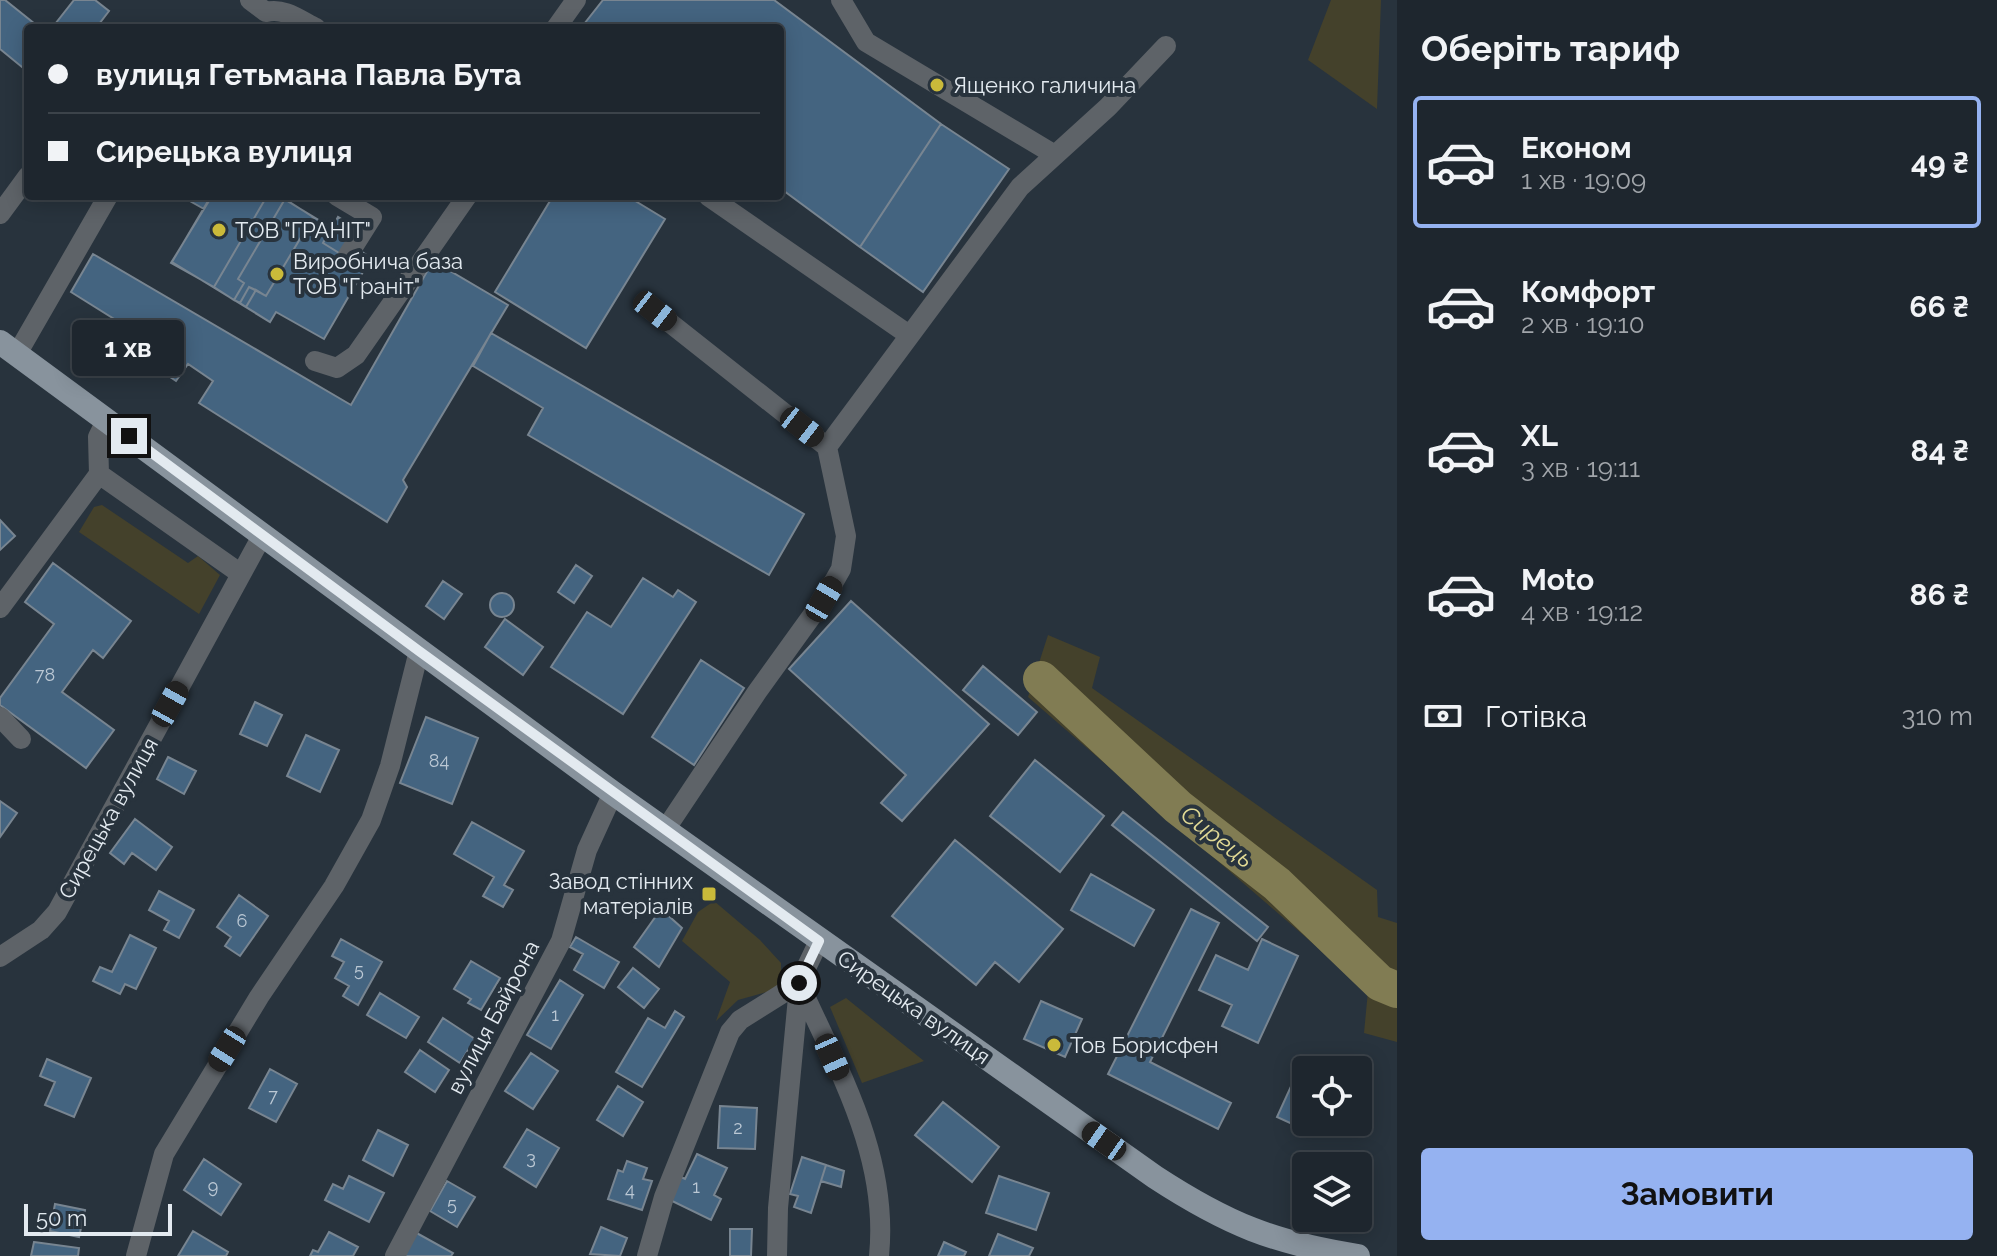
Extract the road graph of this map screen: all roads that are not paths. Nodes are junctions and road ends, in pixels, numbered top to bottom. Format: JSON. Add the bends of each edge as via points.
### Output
{"nodes":[{"id":1,"x":576,"y":0,"type":"edge"},
{"id":2,"x":841,"y":0,"type":"edge"},
{"id":3,"x":263,"y":10,"type":"edge"},
{"id":4,"x":308,"y":24,"type":"edge"},
{"id":5,"x":559,"y":24,"type":"edge"},
{"id":6,"x":1166,"y":46,"type":"dead end"},
{"id":7,"x":1055,"y":155,"type":"junction"},
{"id":8,"x":24,"y":181,"type":"edge"},
{"id":9,"x":105,"y":200,"type":"edge"},
{"id":10,"x":344,"y":200,"type":"edge"},
{"id":11,"x":464,"y":200,"type":"edge"},
{"id":12,"x":714,"y":200,"type":"edge"},
{"id":13,"x":0,"y":214,"type":"edge"},
{"id":14,"x":348,"y":255,"type":"dead end"},
{"id":15,"x":655,"y":311,"type":"dead end"},
{"id":16,"x":909,"y":335,"type":"junction"},
{"id":17,"x":9,"y":348,"type":"edge"},
{"id":18,"x":315,"y":361,"type":"dead end"},
{"id":19,"x":107,"y":419,"type":"junction"},
{"id":20,"x":827,"y":447,"type":"junction"},
{"id":21,"x":99,"y":474,"type":"junction"},
{"id":22,"x":263,"y":534,"type":"junction"},
{"id":23,"x":241,"y":574,"type":"junction"},
{"id":24,"x":0,"y":608,"type":"edge"},
{"id":25,"x":419,"y":651,"type":"junction"},
{"id":26,"x":0,"y":717,"type":"edge"},
{"id":27,"x":21,"y":739,"type":"dead end"},
{"id":28,"x":613,"y":793,"type":"junction"},
{"id":29,"x":665,"y":830,"type":"junction"},
{"id":30,"x":819,"y":941,"type":"junction"},
{"id":31,"x":0,"y":957,"type":"edge"},
{"id":32,"x":799,"y":983,"type":"junction"},
{"id":33,"x":136,"y":1256,"type":"edge"},
{"id":34,"x":395,"y":1256,"type":"edge"},
{"id":35,"x":647,"y":1256,"type":"edge"},
{"id":36,"x":777,"y":1256,"type":"edge"},
{"id":37,"x":879,"y":1256,"type":"edge"},
{"id":38,"x":1358,"y":1256,"type":"edge"}],
"edges":[{"from":1,"to":5,"type":"street"},
{"from":2,"to":7,"type":"street","via":[[866,42]]},
{"from":3,"to":4,"type":"street","via":[[284,12]]},
{"from":6,"to":7,"type":"street"},
{"from":7,"to":16,"type":"street","via":[[1020,187]]},
{"from":8,"to":13,"type":"street"},
{"from":9,"to":17,"type":"street"},
{"from":10,"to":14,"type":"street","via":[[372,217]]},
{"from":11,"to":18,"type":"street","via":[[356,355],[337,368]]},
{"from":12,"to":16,"type":"street"},
{"from":15,"to":20,"type":"street"},
{"from":16,"to":20,"type":"street"},
{"from":17,"to":19,"type":"main road","name":"Сирецька вулиця"},
{"from":19,"to":21,"type":"street","via":[[98,437]]},
{"from":19,"to":22,"type":"main road","name":"Сирецька вулиця"},
{"from":20,"to":29,"type":"street","via":[[846,536],[841,569]]},
{"from":21,"to":23,"type":"street"},
{"from":21,"to":24,"type":"street"},
{"from":22,"to":23,"type":"street","name":"Сирецька вулиця"},
{"from":22,"to":25,"type":"main road","name":"Сирецька вулиця"},
{"from":23,"to":31,"type":"street","name":"Сирецька вулиця","via":[[57,912],[41,930]]},
{"from":25,"to":28,"type":"main road","name":"Сирецька вулиця"},
{"from":25,"to":33,"type":"street","via":[[371,820],[164,1154]]},
{"from":26,"to":27,"type":"street"},
{"from":28,"to":29,"type":"main road","name":"Сирецька вулиця"},
{"from":28,"to":34,"type":"street","name":"вулиця Байрона","via":[[587,850],[561,941]]},
{"from":29,"to":30,"type":"main road","name":"Сирецька вулиця"},
{"from":30,"to":32,"type":"street"},
{"from":30,"to":38,"type":"main road","name":"Сирецька вулиця","via":[[1195,1203],[1274,1238]]},
{"from":32,"to":35,"type":"street","via":[[730,1032],[664,1197]]},
{"from":32,"to":36,"type":"street"},
{"from":32,"to":37,"type":"street","via":[[865,1131],[878,1189]]}]}
